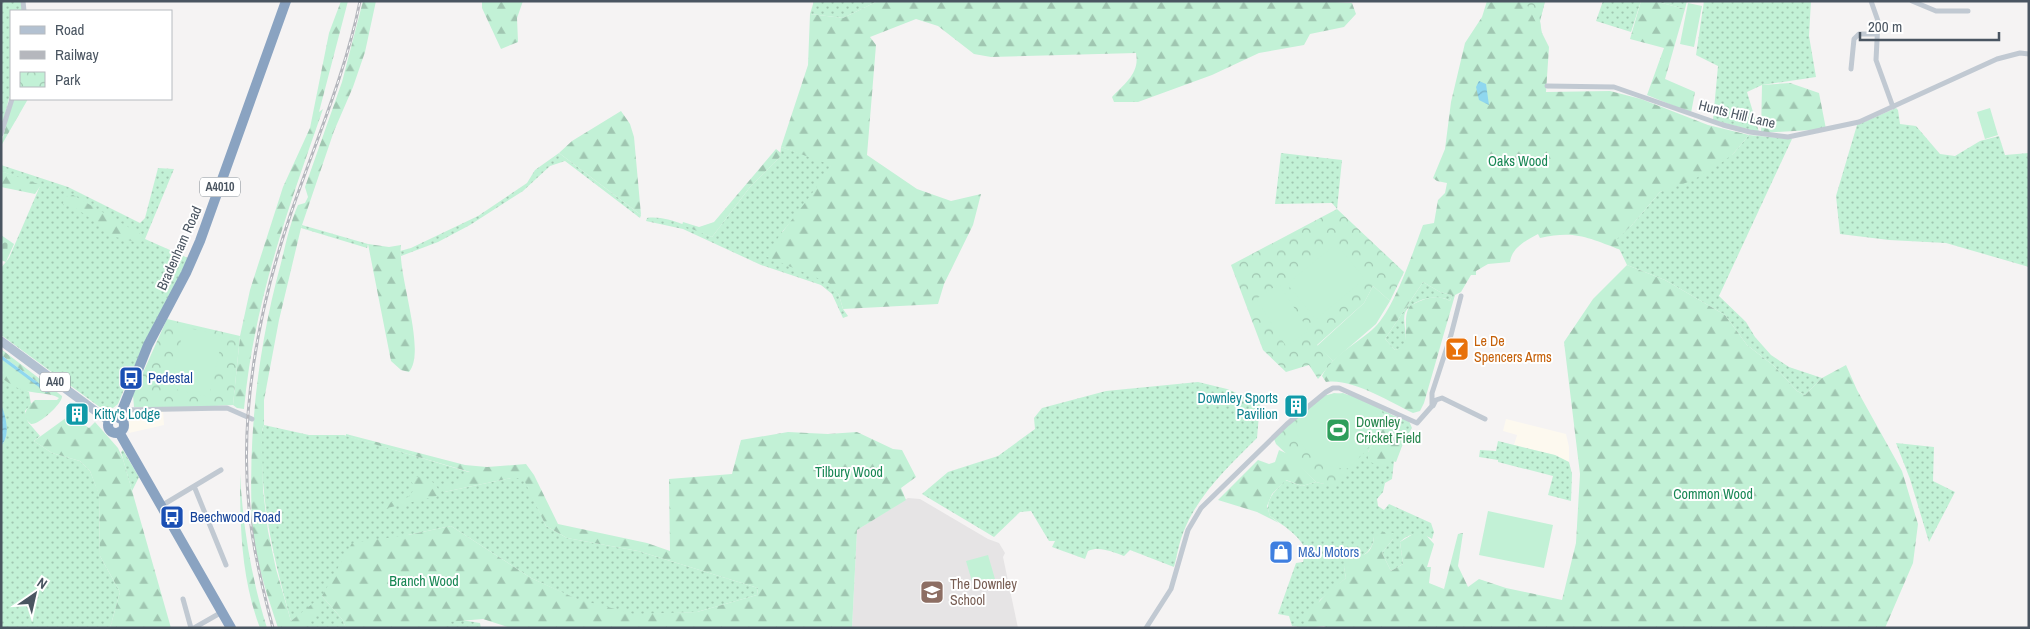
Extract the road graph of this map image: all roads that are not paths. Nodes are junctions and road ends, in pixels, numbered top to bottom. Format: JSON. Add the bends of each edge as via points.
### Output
{"nodes":[{"id":1,"x":286,"y":1,"type":"edge"},
{"id":2,"x":1871,"y":1,"type":"edge"},
{"id":3,"x":1912,"y":1,"type":"edge"},
{"id":4,"x":1968,"y":11,"type":"dead end"},
{"id":5,"x":1877,"y":34,"type":"junction"},
{"id":6,"x":2029,"y":54,"type":"edge"},
{"id":7,"x":1851,"y":69,"type":"dead end"},
{"id":8,"x":1547,"y":86,"type":"dead end"},
{"id":9,"x":12,"y":100,"type":"edge"},
{"id":10,"x":1894,"y":107,"type":"junction"},
{"id":11,"x":1,"y":134,"type":"edge"},
{"id":12,"x":1460,"y":296,"type":"dead end"},
{"id":13,"x":1,"y":341,"type":"edge"},
{"id":14,"x":1432,"y":406,"type":"junction"},
{"id":15,"x":117,"y":416,"type":"junction"},
{"id":16,"x":252,"y":419,"type":"dead end"},
{"id":17,"x":1485,"y":419,"type":"dead end"},
{"id":18,"x":221,"y":470,"type":"dead end"},
{"id":19,"x":194,"y":486,"type":"junction"},
{"id":20,"x":160,"y":506,"type":"junction"},
{"id":21,"x":226,"y":565,"type":"dead end"},
{"id":22,"x":183,"y":598,"type":"dead end"},
{"id":23,"x":222,"y":612,"type":"junction"},
{"id":24,"x":193,"y":628,"type":"edge"},
{"id":25,"x":231,"y":628,"type":"edge"},
{"id":26,"x":1146,"y":628,"type":"edge"}],
"edges":[{"from":1,"to":15,"type":"highway","name":"Bradenham Road","number":"A4010","via":[[197,247]]},
{"from":2,"to":5,"type":"street","via":[[1878,21]]},
{"from":3,"to":4,"type":"street","via":[[1936,11]]},
{"from":5,"to":7,"type":"street","via":[[1859,34],[1854,39]]},
{"from":5,"to":10,"type":"street","via":[[1876,60]]},
{"from":6,"to":10,"type":"street","name":"Hunts Hill Lane","via":[[1997,59]]},
{"from":8,"to":10,"type":"street","name":"Hunts Hill Lane","via":[[1614,87],[1732,127],[1788,137],[1859,122]]},
{"from":9,"to":11,"type":"street"},
{"from":12,"to":14,"type":"street","via":[[1432,393]]},
{"from":13,"to":15,"type":"main road","number":"A40"},
{"from":14,"to":17,"type":"street","via":[[1442,398]]},
{"from":14,"to":26,"type":"street","via":[[1418,423],[1345,390],[1333,388],[1326,392],[1287,424],[1201,508],[1188,530],[1170,589]]},
{"from":15,"to":16,"type":"street","via":[[226,408]]},
{"from":15,"to":20,"type":"highway","name":"Bradenham Road","via":[[124,427],[119,432]]},
{"from":18,"to":19,"type":"street"},
{"from":19,"to":20,"type":"street"},
{"from":19,"to":21,"type":"street"},
{"from":20,"to":23,"type":"highway"},
{"from":22,"to":24,"type":"street"},
{"from":23,"to":24,"type":"street"},
{"from":23,"to":25,"type":"highway"}]}
